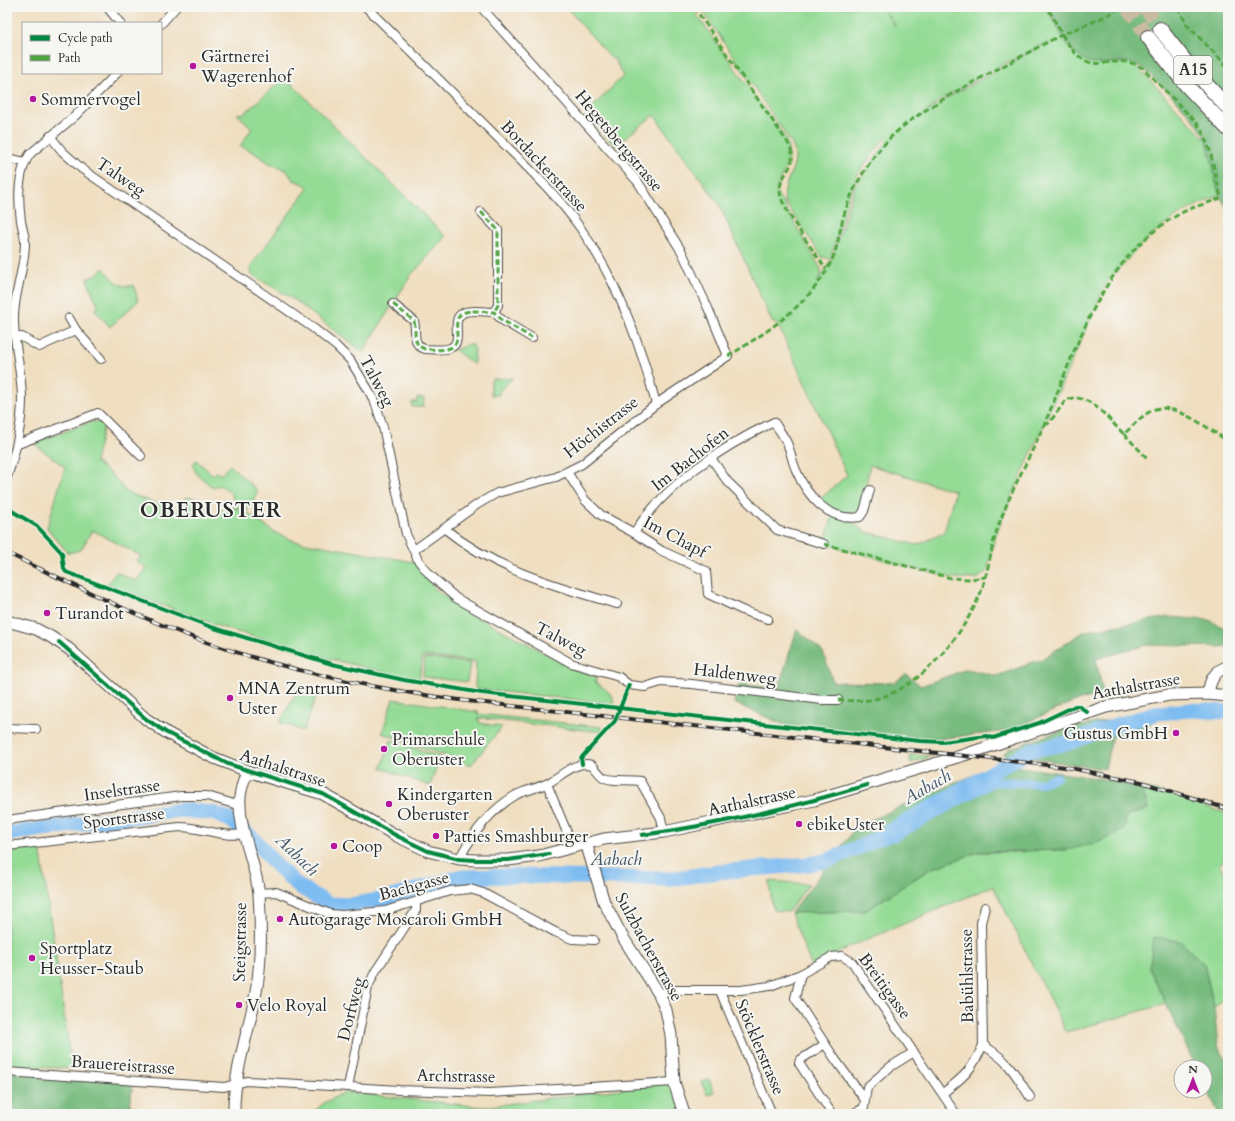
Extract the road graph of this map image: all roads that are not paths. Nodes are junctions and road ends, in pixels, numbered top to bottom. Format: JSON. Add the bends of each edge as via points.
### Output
{"nodes":[{"id":1,"x":107,"y":7,"type":"edge"},
{"id":2,"x":176,"y":7,"type":"edge"},
{"id":3,"x":366,"y":7,"type":"edge"},
{"id":4,"x":480,"y":7,"type":"edge"},
{"id":5,"x":119,"y":22,"type":"edge"},
{"id":6,"x":162,"y":23,"type":"edge"},
{"id":7,"x":115,"y":74,"type":"edge"},
{"id":8,"x":1228,"y":108,"type":"edge"},
{"id":9,"x":1228,"y":129,"type":"edge"},
{"id":10,"x":50,"y":136,"type":"junction"},
{"id":11,"x":7,"y":158,"type":"edge"},
{"id":12,"x":25,"y":162,"type":"junction"},
{"id":13,"x":481,"y":212,"type":"dead end"},
{"id":14,"x":393,"y":304,"type":"dead end"},
{"id":15,"x":494,"y":312,"type":"junction"},
{"id":16,"x":69,"y":318,"type":"dead end"},
{"id":17,"x":10,"y":326,"type":"edge"},
{"id":18,"x":76,"y":330,"type":"junction"},
{"id":19,"x":15,"y":337,"type":"junction"},
{"id":20,"x":532,"y":338,"type":"dead end"},
{"id":21,"x":728,"y":356,"type":"joint"},
{"id":22,"x":101,"y":359,"type":"dead end"},
{"id":23,"x":656,"y":404,"type":"junction"},
{"id":24,"x":18,"y":444,"type":"junction"},
{"id":25,"x":141,"y":456,"type":"dead end"},
{"id":26,"x":711,"y":458,"type":"junction"},
{"id":27,"x":567,"y":472,"type":"junction"},
{"id":28,"x":7,"y":477,"type":"edge"},
{"id":29,"x":870,"y":490,"type":"dead end"},
{"id":30,"x":445,"y":529,"type":"junction"},
{"id":31,"x":634,"y":533,"type":"junction"},
{"id":32,"x":824,"y":544,"type":"dead end"},
{"id":33,"x":414,"y":550,"type":"junction"},
{"id":34,"x":617,"y":604,"type":"dead end"},
{"id":35,"x":768,"y":619,"type":"dead end"},
{"id":36,"x":7,"y":621,"type":"edge"},
{"id":37,"x":1228,"y":667,"type":"edge"},
{"id":38,"x":629,"y":685,"type":"joint"},
{"id":39,"x":1208,"y":694,"type":"junction"},
{"id":40,"x":1228,"y":696,"type":"edge"},
{"id":41,"x":838,"y":700,"type":"dead end"},
{"id":42,"x":7,"y":728,"type":"edge"},
{"id":43,"x":36,"y":729,"type":"dead end"},
{"id":44,"x":247,"y":770,"type":"junction"},
{"id":45,"x":547,"y":784,"type":"junction"},
{"id":46,"x":240,"y":803,"type":"junction"},
{"id":47,"x":7,"y":820,"type":"edge"},
{"id":48,"x":664,"y":832,"type":"junction"},
{"id":49,"x":243,"y":836,"type":"junction"},
{"id":50,"x":586,"y":843,"type":"junction"},
{"id":51,"x":7,"y":846,"type":"edge"},
{"id":52,"x":573,"y":847,"type":"junction"},
{"id":53,"x":459,"y":859,"type":"junction"},
{"id":54,"x":258,"y":893,"type":"junction"},
{"id":55,"x":416,"y":902,"type":"junction"},
{"id":56,"x":985,"y":907,"type":"dead end"},
{"id":57,"x":594,"y":940,"type":"dead end"},
{"id":58,"x":802,"y":974,"type":"junction"},
{"id":59,"x":720,"y":991,"type":"junction"},
{"id":60,"x":659,"y":994,"type":"junction"},
{"id":61,"x":825,"y":1044,"type":"junction"},
{"id":62,"x":983,"y":1045,"type":"junction"},
{"id":63,"x":914,"y":1052,"type":"junction"},
{"id":64,"x":7,"y":1072,"type":"edge"},
{"id":65,"x":674,"y":1082,"type":"junction"},
{"id":66,"x":237,"y":1083,"type":"junction"},
{"id":67,"x":348,"y":1087,"type":"junction"},
{"id":68,"x":943,"y":1093,"type":"junction"},
{"id":69,"x":1030,"y":1097,"type":"dead end"},
{"id":70,"x":865,"y":1100,"type":"junction"},
{"id":71,"x":234,"y":1114,"type":"edge"},
{"id":72,"x":684,"y":1114,"type":"edge"},
{"id":73,"x":772,"y":1114,"type":"edge"},
{"id":74,"x":832,"y":1114,"type":"edge"},
{"id":75,"x":854,"y":1114,"type":"edge"},
{"id":76,"x":956,"y":1114,"type":"edge"}],
"edges":[{"from":1,"to":5,"type":"street"},
{"from":2,"to":6,"type":"street"},
{"from":3,"to":23,"type":"street","name":"Bordackerstrasse","via":[[546,185],[581,229],[627,314]]},
{"from":4,"to":21,"type":"street","name":"Hegetsbergstrasse","via":[[638,182],[682,252]]},
{"from":7,"to":10,"type":"street","via":[[75,116]]},
{"from":8,"to":9,"type":"highway","number":"A15","via":[[1154,33],[1187,86]]},
{"from":10,"to":12,"type":"street"},
{"from":10,"to":33,"type":"street","name":"Talweg","via":[[82,169],[313,328],[350,360],[376,405],[390,458],[402,521]]},
{"from":11,"to":12,"type":"street"},
{"from":12,"to":17,"type":"street","via":[[19,185],[19,204],[25,241],[24,258]]},
{"from":13,"to":15,"type":"street","via":[[498,230],[498,305]]},
{"from":14,"to":15,"type":"street","via":[[414,321],[416,342],[425,349],[449,349],[453,346],[457,341],[457,318],[461,313]]},
{"from":15,"to":20,"type":"street","via":[[502,320]]},
{"from":16,"to":18,"type":"street"},
{"from":17,"to":19,"type":"street"},
{"from":18,"to":19,"type":"street","via":[[39,347],[22,337]]},
{"from":18,"to":22,"type":"street"},
{"from":19,"to":24,"type":"street","via":[[22,399]]},
{"from":21,"to":23,"type":"street","name":"Höchistrasse"},
{"from":23,"to":27,"type":"street","name":"Höchistrasse","via":[[595,455]]},
{"from":24,"to":25,"type":"street","via":[[98,413]]},
{"from":24,"to":28,"type":"street"},
{"from":26,"to":29,"type":"street","name":"Im Bachofen","via":[[745,436],[774,422],[787,443],[795,469],[804,486],[817,502],[833,515],[849,519],[860,517]]},
{"from":26,"to":31,"type":"street","name":"Im Bachofen","via":[[650,511]]},
{"from":26,"to":32,"type":"street","via":[[735,490],[777,530]]},
{"from":27,"to":30,"type":"street","name":"Höchistrasse","via":[[497,493]]},
{"from":27,"to":31,"type":"street","name":"Im Chapf","via":[[577,490],[592,508]]},
{"from":30,"to":33,"type":"street","name":"Höchistrasse"},
{"from":30,"to":34,"type":"street","via":[[490,560],[546,583]]},
{"from":31,"to":35,"type":"street","name":"Im Chapf","via":[[662,551],[706,571],[708,594]]},
{"from":33,"to":38,"type":"street","name":"Talweg","via":[[418,560],[430,575],[466,605],[570,663],[619,677]]},
{"from":36,"to":44,"type":"main road","name":"Aathalstrasse","via":[[36,629],[59,642],[146,719],[167,733],[212,757]]},
{"from":37,"to":39,"type":"main road","via":[[1212,677]]},
{"from":38,"to":41,"type":"street","name":"Haldenweg","via":[[645,687],[661,682],[686,683]]},
{"from":39,"to":40,"type":"main road","name":"Aathalstrasse"},
{"from":39,"to":48,"type":"main road","name":"Aathalstrasse","via":[[1169,695],[1106,707],[841,793]]},
{"from":42,"to":43,"type":"street"},
{"from":44,"to":46,"type":"main road","name":"Steigstrasse"},
{"from":44,"to":53,"type":"main road","name":"Aathalstrasse","via":[[323,794],[412,844]]},
{"from":45,"to":48,"type":"street","via":[[582,764],[592,765],[604,778],[640,781],[661,818]]},
{"from":45,"to":52,"type":"street"},
{"from":45,"to":53,"type":"street","via":[[516,795],[496,808],[481,824]]},
{"from":46,"to":47,"type":"street","name":"Inselstrasse","via":[[234,804],[207,796],[181,796]]},
{"from":46,"to":49,"type":"main road","name":"Steigstrasse"},
{"from":48,"to":50,"type":"main road","name":"Aathalstrasse"},
{"from":49,"to":51,"type":"street","name":"Sportstrasse","via":[[180,826]]},
{"from":49,"to":54,"type":"main road","name":"Steigstrasse"},
{"from":50,"to":52,"type":"main road","name":"Aathalstrasse"},
{"from":50,"to":60,"type":"main road","name":"Sulzbacherstrasse","via":[[604,902],[619,932]]},
{"from":52,"to":53,"type":"main road","name":"Aathalstrasse","via":[[527,858]]},
{"from":54,"to":55,"type":"street","name":"Bachgasse","via":[[276,892],[330,914],[342,915],[385,911]]},
{"from":54,"to":66,"type":"main road","name":"Steigstrasse","via":[[258,980]]},
{"from":55,"to":57,"type":"street","name":"Bachgasse","via":[[450,891],[470,889],[483,893],[549,930],[572,939]]},
{"from":55,"to":67,"type":"street","name":"Dorfweg","via":[[416,910],[378,966],[368,987]]},
{"from":56,"to":62,"type":"street","name":"Babühlstrasse","via":[[981,923]]},
{"from":58,"to":59,"type":"street","name":"Breitigasse","via":[[759,988]]},
{"from":58,"to":61,"type":"street","via":[[795,998]]},
{"from":58,"to":63,"type":"street","name":"Breitigasse","via":[[831,957],[847,958]]},
{"from":59,"to":60,"type":"street","name":"Breitigasse","via":[[672,990]]},
{"from":59,"to":73,"type":"street","name":"Stöcklerstrasse"},
{"from":60,"to":65,"type":"main road","name":"Sulzbacherstrasse","via":[[669,1023]]},
{"from":61,"to":70,"type":"street"},
{"from":61,"to":74,"type":"street","via":[[799,1063]]},
{"from":62,"to":68,"type":"street","name":"Babühlstrasse","via":[[975,1064],[964,1078]]},
{"from":62,"to":69,"type":"street","name":"Babühlstrasse","via":[[1002,1057]]},
{"from":63,"to":68,"type":"street","name":"Breitigasse"},
{"from":63,"to":70,"type":"street","via":[[890,1067],[866,1087]]},
{"from":64,"to":66,"type":"street","name":"Brauereistrasse","via":[[224,1087]]},
{"from":65,"to":67,"type":"street","name":"Archstrasse","via":[[490,1093]]},
{"from":65,"to":72,"type":"main road","name":"Sulzbacherstrasse"},
{"from":66,"to":67,"type":"street","name":"Archstrasse","via":[[246,1081]]},
{"from":66,"to":71,"type":"main road","name":"Steigstrasse"},
{"from":68,"to":76,"type":"street","name":"Breitigasse"},
{"from":70,"to":75,"type":"street","via":[[864,1108]]}]}
